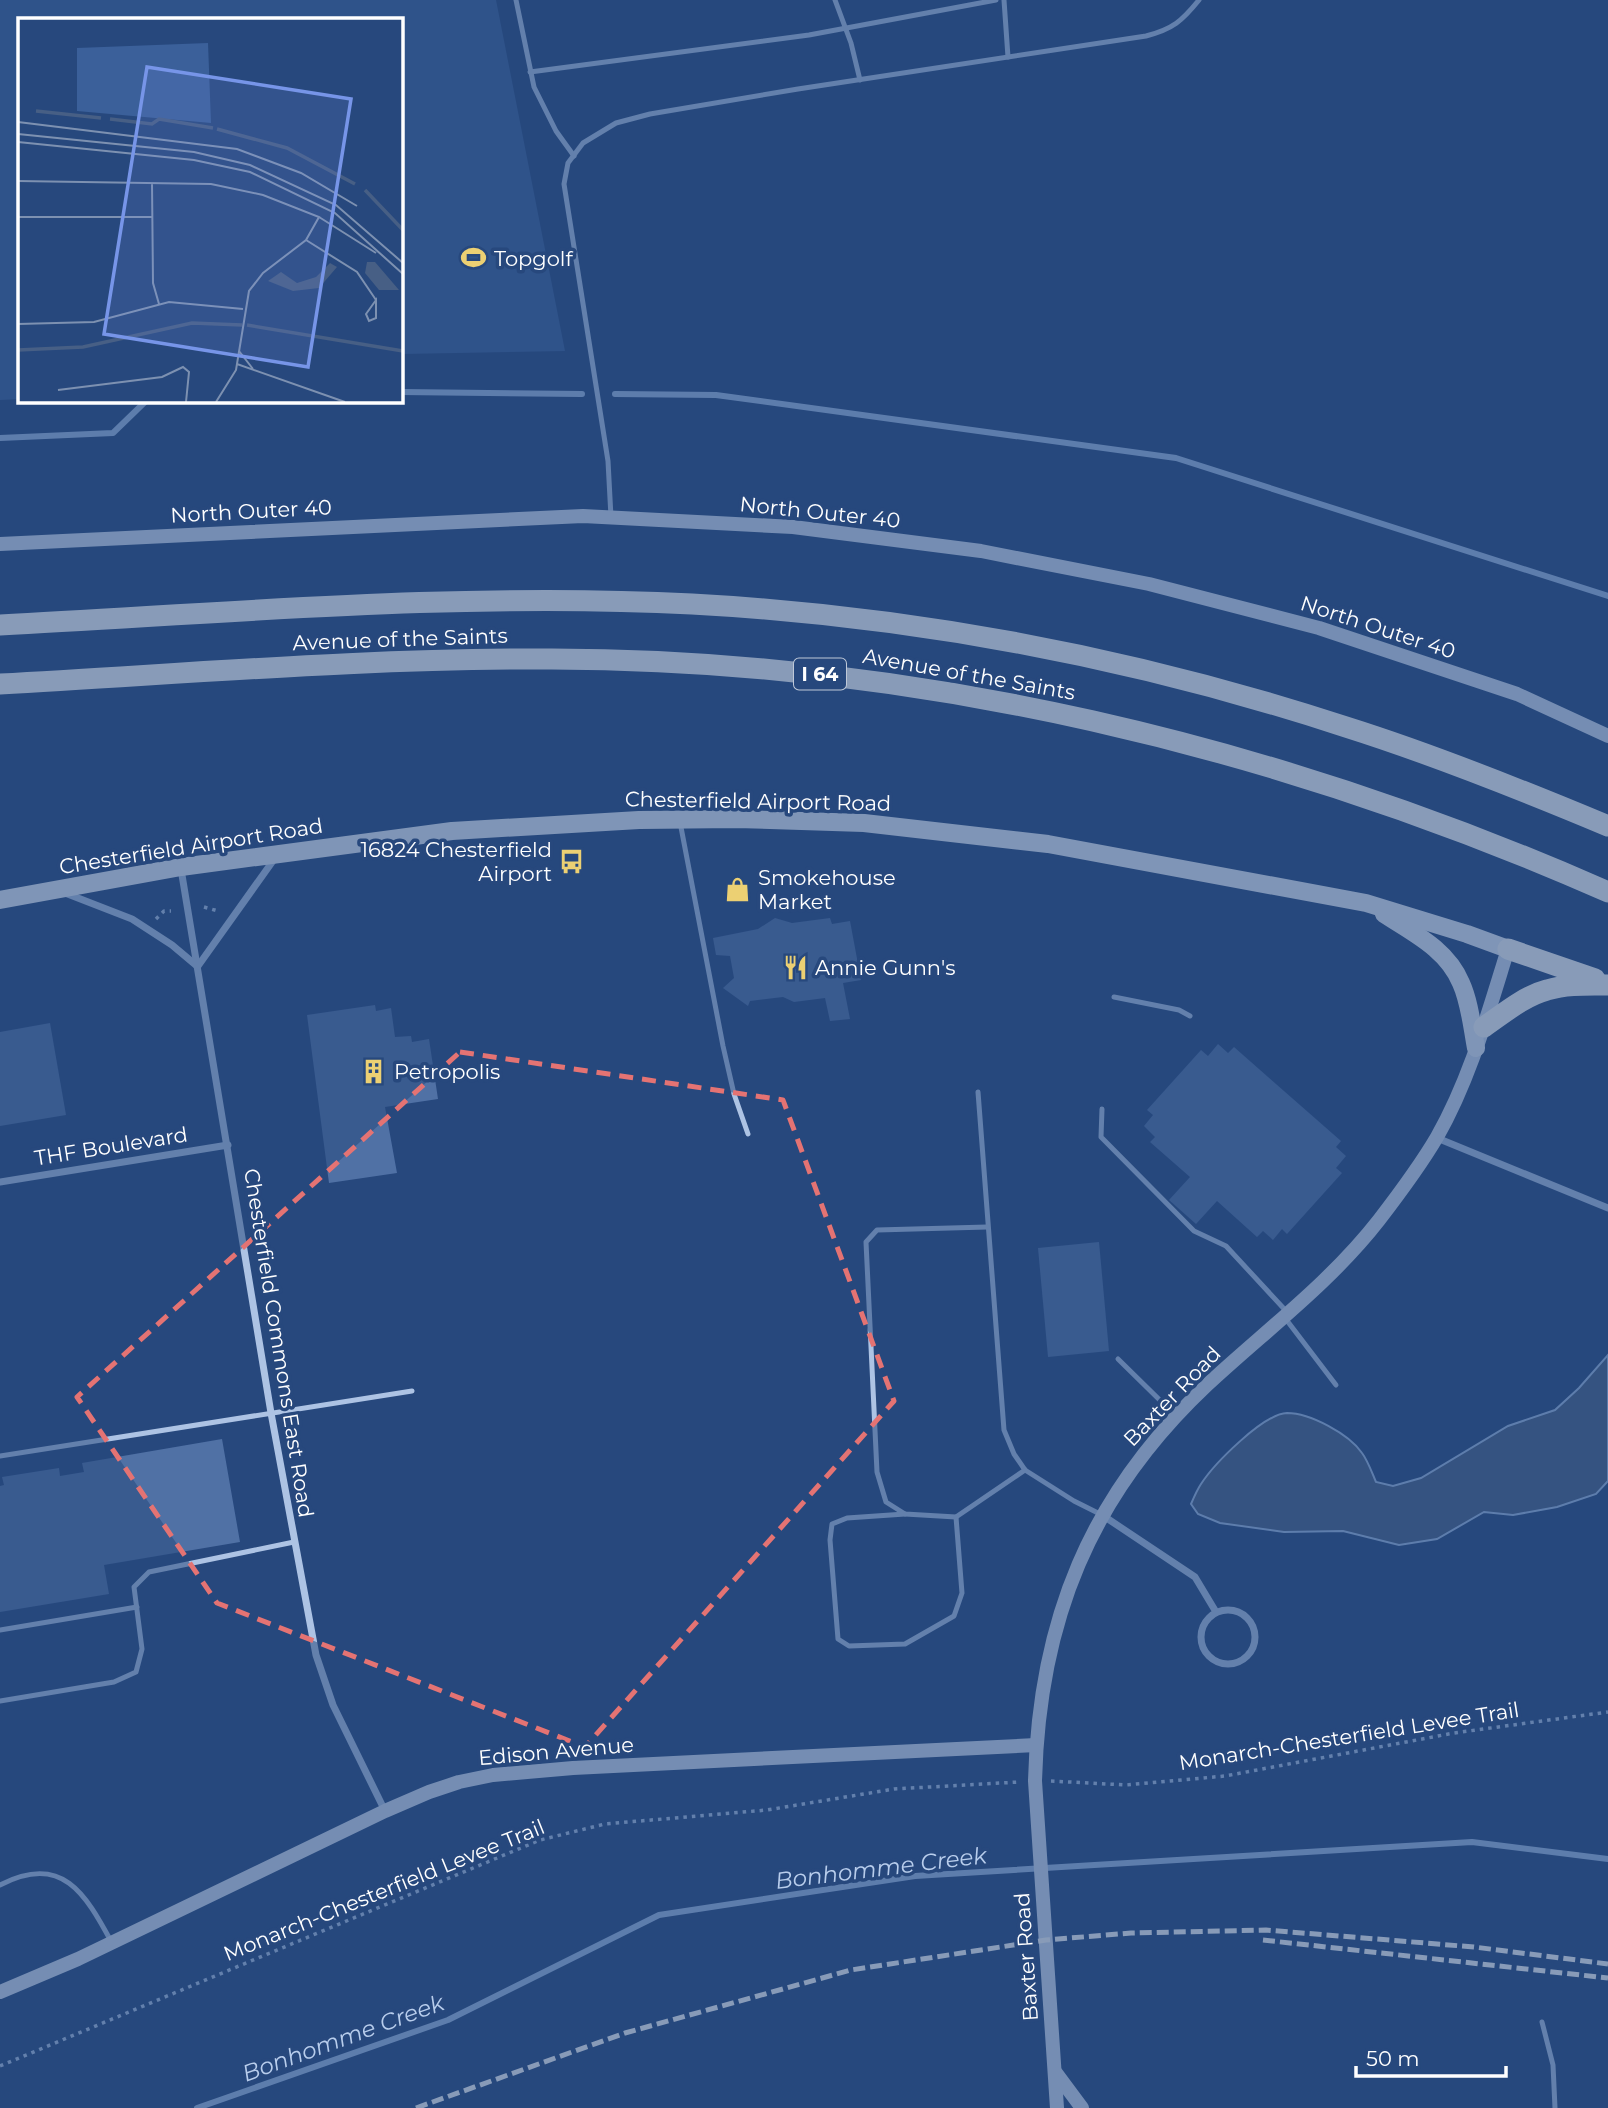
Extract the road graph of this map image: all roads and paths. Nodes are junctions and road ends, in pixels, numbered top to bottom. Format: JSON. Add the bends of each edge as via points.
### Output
{"nodes":[{"id":1,"x":516,"y":0,"type":"edge"},
{"id":2,"x":835,"y":0,"type":"edge"},
{"id":3,"x":996,"y":0,"type":"edge"},
{"id":4,"x":1004,"y":0,"type":"edge"},
{"id":5,"x":1199,"y":0,"type":"edge"},
{"id":6,"x":845,"y":27,"type":"junction"},
{"id":7,"x":1008,"y":57,"type":"junction"},
{"id":8,"x":530,"y":72,"type":"junction"},
{"id":9,"x":860,"y":80,"type":"junction"},
{"id":10,"x":573,"y":156,"type":"junction"},
{"id":11,"x":611,"y":518,"type":"junction"},
{"id":12,"x":0,"y":544,"type":"edge"},
{"id":13,"x":0,"y":625,"type":"edge"},
{"id":14,"x":0,"y":684,"type":"edge"},
{"id":15,"x":1608,"y":736,"type":"edge"},
{"id":16,"x":680,"y":819,"type":"junction"},
{"id":17,"x":1608,"y":826,"type":"edge"},
{"id":18,"x":278,"y":854,"type":"junction"},
{"id":19,"x":181,"y":867,"type":"junction"},
{"id":20,"x":59,"y":890,"type":"junction"},
{"id":21,"x":1608,"y":892,"type":"edge"},
{"id":22,"x":0,"y":900,"type":"edge"},
{"id":23,"x":1366,"y":903,"type":"junction"},
{"id":24,"x":204,"y":907,"type":"dead end"},
{"id":25,"x":171,"y":911,"type":"dead end"},
{"id":26,"x":218,"y":911,"type":"dead end"},
{"id":27,"x":156,"y":919,"type":"dead end"},
{"id":28,"x":1507,"y":949,"type":"junction"},
{"id":29,"x":198,"y":966,"type":"junction"},
{"id":30,"x":1608,"y":984,"type":"edge"},
{"id":31,"x":1114,"y":997,"type":"dead end"},
{"id":32,"x":1190,"y":1016,"type":"dead end"},
{"id":33,"x":1484,"y":1027,"type":"junction"},
{"id":34,"x":1476,"y":1048,"type":"junction"},
{"id":35,"x":978,"y":1092,"type":"dead end"},
{"id":36,"x":1102,"y":1109,"type":"dead end"},
{"id":37,"x":748,"y":1134,"type":"dead end"},
{"id":38,"x":1437,"y":1138,"type":"junction"},
{"id":39,"x":228,"y":1145,"type":"junction"},
{"id":40,"x":0,"y":1182,"type":"edge"},
{"id":41,"x":1608,"y":1208,"type":"edge"},
{"id":42,"x":987,"y":1227,"type":"junction"},
{"id":43,"x":1287,"y":1316,"type":"junction"},
{"id":44,"x":1118,"y":1359,"type":"dead end"},
{"id":45,"x":1336,"y":1385,"type":"dead end"},
{"id":46,"x":412,"y":1391,"type":"dead end"},
{"id":47,"x":271,"y":1413,"type":"junction"},
{"id":48,"x":1176,"y":1416,"type":"junction"},
{"id":49,"x":0,"y":1456,"type":"edge"},
{"id":50,"x":1025,"y":1470,"type":"junction"},
{"id":51,"x":905,"y":1514,"type":"junction"},
{"id":52,"x":1102,"y":1515,"type":"junction"},
{"id":53,"x":956,"y":1517,"type":"junction"},
{"id":54,"x":294,"y":1542,"type":"junction"},
{"id":55,"x":137,"y":1607,"type":"junction"},
{"id":56,"x":1216,"y":1612,"type":"junction"},
{"id":57,"x":0,"y":1630,"type":"edge"},
{"id":58,"x":0,"y":1701,"type":"edge"},
{"id":59,"x":1608,"y":1712,"type":"edge"},
{"id":60,"x":1036,"y":1745,"type":"junction"},
{"id":61,"x":1052,"y":1781,"type":"dead end"},
{"id":62,"x":1004,"y":1783,"type":"dead end"},
{"id":63,"x":385,"y":1811,"type":"junction"},
{"id":64,"x":0,"y":1885,"type":"edge"},
{"id":65,"x":112,"y":1943,"type":"junction"},
{"id":66,"x":0,"y":1992,"type":"edge"},
{"id":67,"x":1542,"y":2022,"type":"dead end"},
{"id":68,"x":0,"y":2066,"type":"edge"},
{"id":69,"x":1056,"y":2073,"type":"junction"},
{"id":70,"x":1057,"y":2108,"type":"edge"},
{"id":71,"x":1082,"y":2108,"type":"edge"},
{"id":72,"x":1555,"y":2108,"type":"edge"}],
"edges":[{"from":1,"to":8,"type":"lane"},
{"from":2,"to":6,"type":"lane"},
{"from":3,"to":6,"type":"lane"},
{"from":4,"to":7,"type":"lane"},
{"from":5,"to":7,"type":"lane","via":[[1166,31]]},
{"from":6,"to":8,"type":"lane"},
{"from":6,"to":9,"type":"lane"},
{"from":7,"to":9,"type":"lane"},
{"from":8,"to":10,"type":"lane","via":[[556,131]]},
{"from":9,"to":10,"type":"lane","via":[[616,123],[583,143]]},
{"from":10,"to":11,"type":"lane","via":[[564,184],[603,423]]},
{"from":11,"to":12,"type":"street","name":"North Outer 40"},
{"from":11,"to":15,"type":"street","name":"North Outer 40","via":[[793,527],[981,551],[1149,584],[1319,628],[1517,694]]},
{"from":13,"to":17,"type":"highway","name":"Avenue of the Saints","via":[[545,601],[694,604],[915,627],[1131,667],[1275,705],[1484,775]]},
{"from":14,"to":21,"type":"highway","name":"Avenue of the Saints","number":"I 64","via":[[380,663],[553,659],[713,665],[847,677],[1067,715],[1279,769],[1478,837]]},
{"from":16,"to":18,"type":"main road","name":"Chesterfield Airport Road","via":[[452,831]]},
{"from":16,"to":23,"type":"main road","name":"Chesterfield Airport Road","via":[[864,823],[1018,839]]},
{"from":16,"to":37,"type":"lane","via":[[723,1046]]},
{"from":18,"to":19,"type":"main road","name":"Chesterfield Airport Road"},
{"from":18,"to":29,"type":"street"},
{"from":19,"to":20,"type":"main road","name":"Chesterfield Airport Road"},
{"from":19,"to":29,"type":"street","name":"Chesterfield Commons East Road"},
{"from":20,"to":22,"type":"main road","name":"Chesterfield Airport Road"},
{"from":20,"to":29,"type":"street","via":[[132,919]]},
{"from":23,"to":28,"type":"main road","name":"Chesterfield Airport Road"},
{"from":23,"to":34,"type":"main road","via":[[1426,941],[1454,969],[1463,986]]},
{"from":24,"to":26,"type":"path"},
{"from":25,"to":27,"type":"path"},
{"from":28,"to":30,"type":"highway"},
{"from":28,"to":33,"type":"street","name":"Baxter Road"},
{"from":29,"to":39,"type":"street","name":"Chesterfield Commons East Road"},
{"from":30,"to":33,"type":"highway","via":[[1544,990]]},
{"from":31,"to":32,"type":"lane"},
{"from":33,"to":34,"type":"street","name":"Baxter Road"},
{"from":34,"to":38,"type":"street","name":"Baxter Road"},
{"from":35,"to":42,"type":"lane"},
{"from":36,"to":43,"type":"lane","via":[[1101,1137],[1194,1231],[1226,1246]]},
{"from":38,"to":41,"type":"street"},
{"from":38,"to":43,"type":"street","name":"Baxter Road","via":[[1378,1221]]},
{"from":39,"to":40,"type":"street","name":"THF Boulevard"},
{"from":39,"to":47,"type":"street","name":"Chesterfield Commons East Road"},
{"from":42,"to":50,"type":"lane","via":[[1004,1430]]},
{"from":42,"to":51,"type":"lane","via":[[877,1230],[866,1242],[877,1472],[886,1502]]},
{"from":43,"to":45,"type":"lane"},
{"from":43,"to":48,"type":"street","name":"Baxter Road"},
{"from":44,"to":48,"type":"lane"},
{"from":46,"to":47,"type":"lane"},
{"from":47,"to":49,"type":"lane"},
{"from":47,"to":54,"type":"street","name":"Chesterfield Commons East Road"},
{"from":48,"to":52,"type":"street","name":"Baxter Road","via":[[1147,1448]]},
{"from":50,"to":52,"type":"lane"},
{"from":50,"to":53,"type":"lane"},
{"from":51,"to":53,"type":"lane"},
{"from":51,"to":53,"type":"lane","via":[[847,1518],[832,1524],[838,1639],[849,1646],[905,1644],[954,1616],[962,1593]]},
{"from":52,"to":56,"type":"street","via":[[1195,1577]]},
{"from":52,"to":60,"type":"street","name":"Baxter Road","via":[[1051,1641]]},
{"from":54,"to":55,"type":"lane","via":[[149,1572],[134,1587]]},
{"from":54,"to":63,"type":"street","name":"Chesterfield Commons East Road","via":[[316,1656],[333,1705]]},
{"from":55,"to":57,"type":"lane"},
{"from":55,"to":58,"type":"lane","via":[[142,1649],[136,1672],[114,1682]]},
{"from":56,"to":56,"type":"street","via":[[1203,1623],[1202,1648],[1213,1660],[1238,1662],[1255,1643],[1253,1626],[1233,1610]]},
{"from":59,"to":61,"type":"path","name":"Monarch-Chesterfield Levee Trail","via":[[1454,1733],[1225,1776],[1126,1785]]},
{"from":60,"to":63,"type":"street","name":"Edison Avenue","via":[[493,1775],[429,1792]]},
{"from":60,"to":69,"type":"street","name":"Baxter Road"},
{"from":62,"to":68,"type":"path","name":"Monarch-Chesterfield Levee Trail","via":[[894,1789],[767,1810],[605,1824],[540,1840]]},
{"from":63,"to":65,"type":"street","name":"Edison Avenue"},
{"from":64,"to":65,"type":"lane","via":[[18,1876],[45,1873],[70,1882],[90,1903]]},
{"from":65,"to":66,"type":"street","name":"Edison Avenue"},
{"from":67,"to":72,"type":"lane","via":[[1553,2064]]},
{"from":69,"to":70,"type":"street","name":"Baxter Road"},
{"from":69,"to":71,"type":"street"}]}
